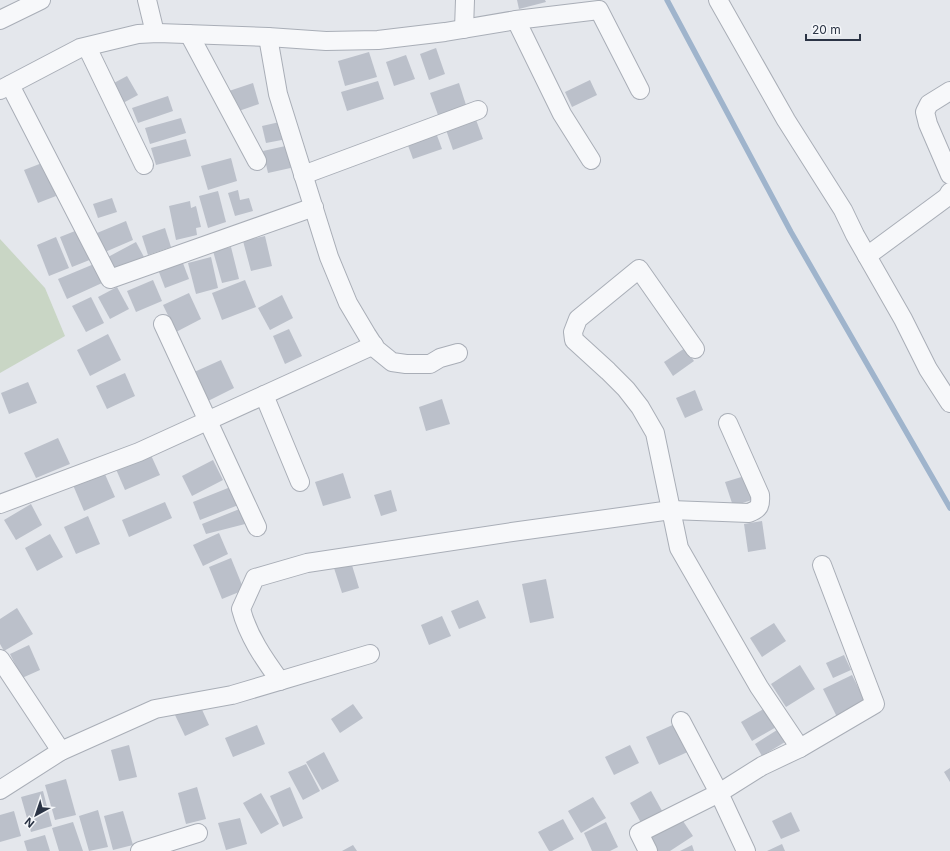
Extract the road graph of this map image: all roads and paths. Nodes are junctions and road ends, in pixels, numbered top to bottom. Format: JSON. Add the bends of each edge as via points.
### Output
{"nodes":[{"id":1,"x":41,"y":0,"type":"edge"},
{"id":2,"x":147,"y":0,"type":"edge"},
{"id":3,"x":465,"y":0,"type":"edge"},
{"id":4,"x":718,"y":0,"type":"edge"},
{"id":5,"x":0,"y":20,"type":"edge"},
{"id":6,"x":516,"y":20,"type":"junction"},
{"id":7,"x":464,"y":29,"type":"junction"},
{"id":8,"x":156,"y":33,"type":"junction"},
{"id":9,"x":189,"y":34,"type":"junction"},
{"id":10,"x":268,"y":37,"type":"junction"},
{"id":11,"x":87,"y":47,"type":"junction"},
{"id":12,"x":5,"y":88,"type":"edge"},
{"id":13,"x":640,"y":90,"type":"dead end"},
{"id":14,"x":950,"y":91,"type":"edge"},
{"id":15,"x":478,"y":110,"type":"dead end"},
{"id":16,"x":591,"y":160,"type":"dead end"},
{"id":17,"x":257,"y":161,"type":"dead end"},
{"id":18,"x":144,"y":165,"type":"dead end"},
{"id":19,"x":303,"y":175,"type":"junction"},
{"id":20,"x":950,"y":175,"type":"edge"},
{"id":21,"x":950,"y":192,"type":"edge"},
{"id":22,"x":314,"y":207,"type":"junction"},
{"id":23,"x":867,"y":256,"type":"junction"},
{"id":24,"x":163,"y":324,"type":"dead end"},
{"id":25,"x":374,"y":345,"type":"junction"},
{"id":26,"x":695,"y":349,"type":"dead end"},
{"id":27,"x":458,"y":353,"type":"dead end"},
{"id":28,"x":264,"y":395,"type":"junction"},
{"id":29,"x":950,"y":403,"type":"edge"},
{"id":30,"x":208,"y":420,"type":"junction"},
{"id":31,"x":728,"y":423,"type":"dead end"},
{"id":32,"x":300,"y":482,"type":"dead end"},
{"id":33,"x":0,"y":504,"type":"edge"},
{"id":34,"x":671,"y":510,"type":"junction"},
{"id":35,"x":257,"y":527,"type":"dead end"},
{"id":36,"x":822,"y":565,"type":"dead end"},
{"id":37,"x":370,"y":654,"type":"dead end"},
{"id":38,"x":0,"y":659,"type":"edge"},
{"id":39,"x":280,"y":681,"type":"junction"},
{"id":40,"x":681,"y":721,"type":"dead end"},
{"id":41,"x":800,"y":748,"type":"junction"},
{"id":42,"x":61,"y":751,"type":"junction"},
{"id":43,"x":0,"y":790,"type":"edge"},
{"id":44,"x":719,"y":793,"type":"junction"},
{"id":45,"x":198,"y":833,"type":"dead end"},
{"id":46,"x":140,"y":851,"type":"edge"},
{"id":47,"x":648,"y":851,"type":"edge"},
{"id":48,"x":746,"y":851,"type":"edge"}],
"edges":[{"from":1,"to":5,"type":"street"},
{"from":2,"to":8,"type":"street"},
{"from":3,"to":7,"type":"street"},
{"from":4,"to":23,"type":"street","via":[[786,120],[843,210]]},
{"from":6,"to":7,"type":"street"},
{"from":6,"to":13,"type":"street","via":[[599,10]]},
{"from":6,"to":16,"type":"street","via":[[562,114]]},
{"from":7,"to":10,"type":"street","via":[[378,40],[326,42]]},
{"from":8,"to":9,"type":"street"},
{"from":8,"to":11,"type":"street","via":[[138,34]]},
{"from":9,"to":10,"type":"street"},
{"from":9,"to":17,"type":"street"},
{"from":10,"to":19,"type":"street","via":[[278,94]]},
{"from":11,"to":12,"type":"street","via":[[80,48]]},
{"from":11,"to":18,"type":"street"},
{"from":12,"to":22,"type":"street","via":[[110,279]]},
{"from":14,"to":20,"type":"street","via":[[929,104],[925,112]]},
{"from":15,"to":19,"type":"street"},
{"from":19,"to":22,"type":"street"},
{"from":21,"to":23,"type":"street","via":[[947,197]]},
{"from":22,"to":25,"type":"street","via":[[329,257],[348,303]]},
{"from":23,"to":29,"type":"street","via":[[928,369]]},
{"from":24,"to":30,"type":"street"},
{"from":25,"to":27,"type":"street","via":[[392,362],[406,364],[430,364]]},
{"from":25,"to":28,"type":"street"},
{"from":26,"to":34,"type":"street","via":[[639,269],[578,319],[573,332],[574,340],[608,371],[640,407],[655,433]]},
{"from":28,"to":30,"type":"street"},
{"from":28,"to":32,"type":"street"},
{"from":30,"to":33,"type":"street","via":[[139,452]]},
{"from":30,"to":35,"type":"street"},
{"from":31,"to":34,"type":"street","via":[[760,495],[761,502],[757,510],[749,513]]},
{"from":34,"to":39,"type":"street","via":[[307,563],[255,578],[241,609],[244,624]]},
{"from":34,"to":41,"type":"street","via":[[679,548],[759,688]]},
{"from":36,"to":41,"type":"street","via":[[875,704]]},
{"from":37,"to":39,"type":"street"},
{"from":38,"to":42,"type":"street"},
{"from":39,"to":42,"type":"street","via":[[232,695],[155,710]]},
{"from":40,"to":44,"type":"street"},
{"from":41,"to":44,"type":"street","via":[[762,766]]},
{"from":42,"to":43,"type":"street"},
{"from":44,"to":47,"type":"street","via":[[640,833]]},
{"from":44,"to":48,"type":"street"},
{"from":45,"to":46,"type":"street"}]}
